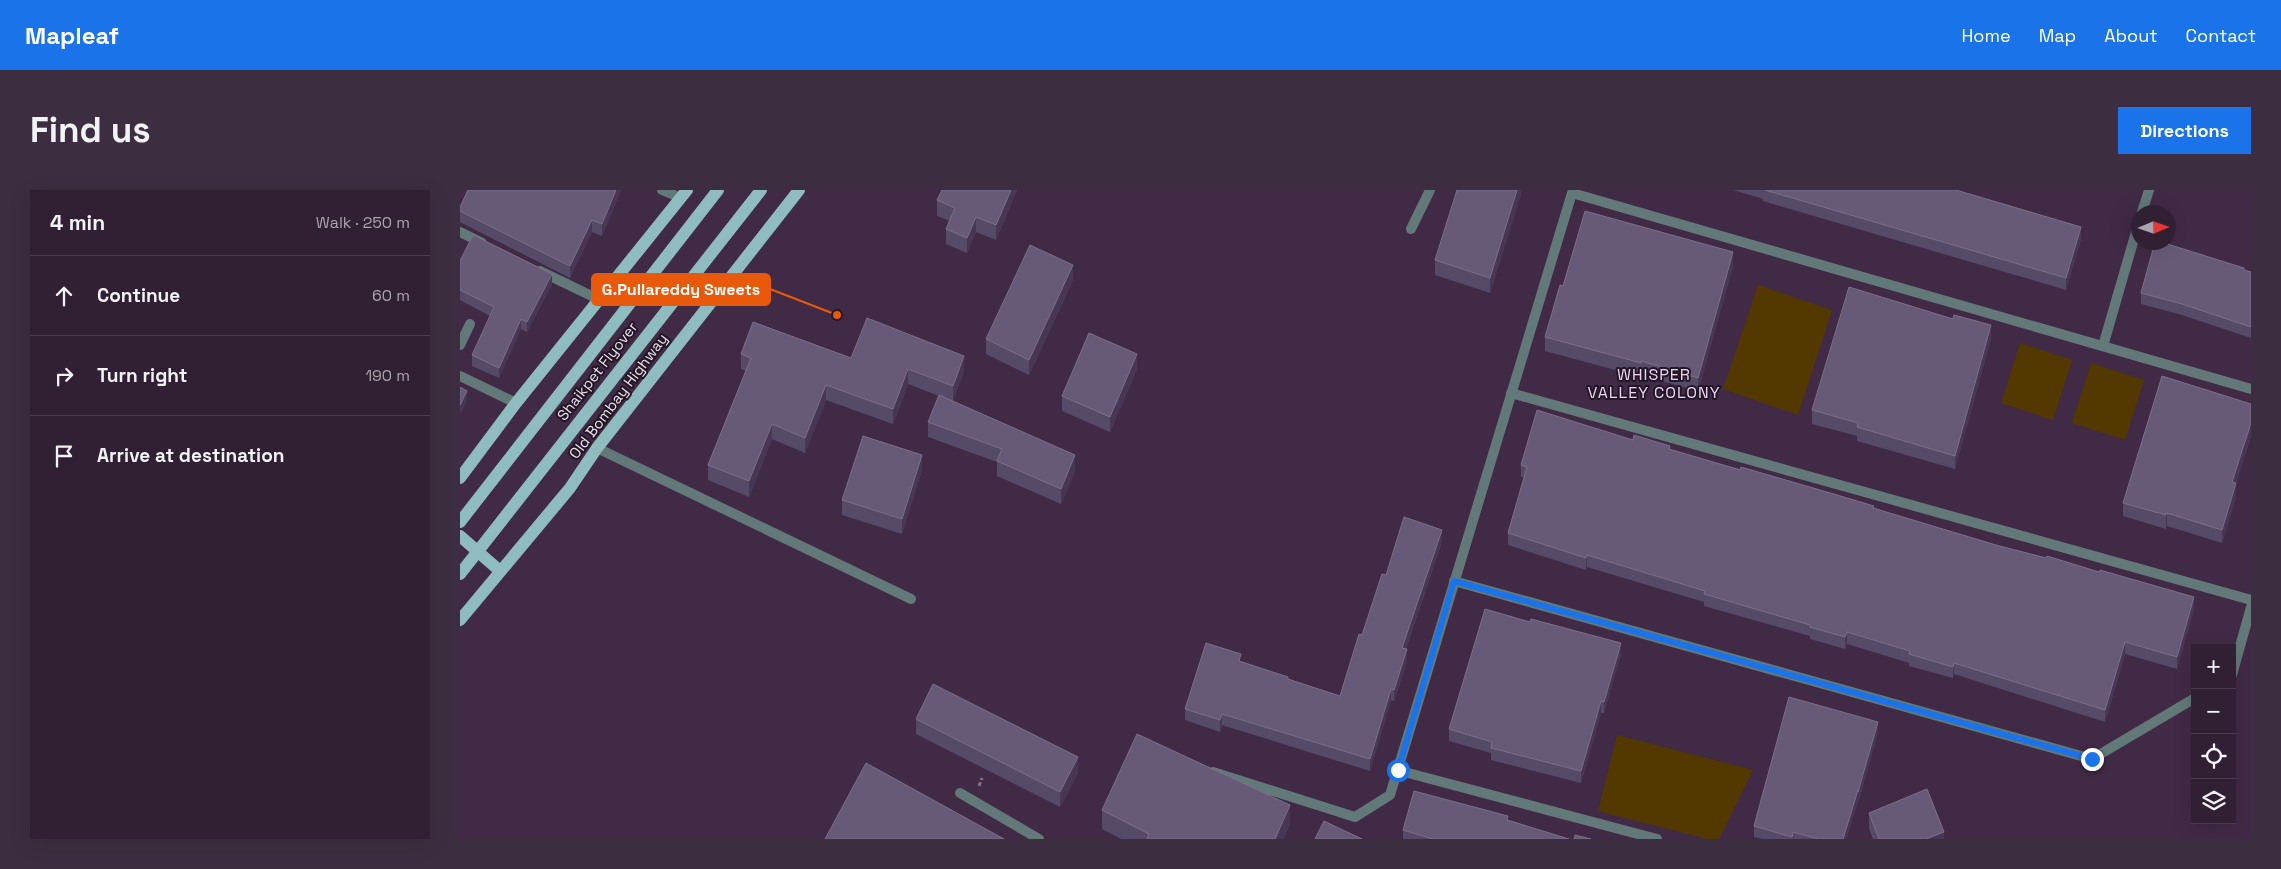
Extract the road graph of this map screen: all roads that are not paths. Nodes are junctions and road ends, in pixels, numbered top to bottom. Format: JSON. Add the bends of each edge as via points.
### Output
{"nodes":[{"id":1,"x":662,"y":190,"type":"edge"},
{"id":2,"x":718,"y":190,"type":"edge"},
{"id":3,"x":761,"y":190,"type":"edge"},
{"id":4,"x":799,"y":190,"type":"edge"},
{"id":5,"x":1430,"y":190,"type":"edge"},
{"id":6,"x":2149,"y":190,"type":"edge"},
{"id":7,"x":684,"y":194,"type":"edge"},
{"id":8,"x":2144,"y":205,"type":"edge"},
{"id":9,"x":1411,"y":229,"type":"dead end"},
{"id":10,"x":460,"y":232,"type":"edge"},
{"id":11,"x":495,"y":249,"type":"edge"},
{"id":12,"x":2131,"y":249,"type":"edge"},
{"id":13,"x":530,"y":266,"type":"edge"},
{"id":14,"x":600,"y":300,"type":"junction"},
{"id":15,"x":470,"y":324,"type":"dead end"},
{"id":16,"x":460,"y":345,"type":"edge"},
{"id":17,"x":2103,"y":346,"type":"junction"},
{"id":18,"x":460,"y":376,"type":"edge"},
{"id":19,"x":2251,"y":389,"type":"edge"},
{"id":20,"x":1511,"y":393,"type":"junction"},
{"id":21,"x":516,"y":403,"type":"junction"},
{"id":22,"x":598,"y":448,"type":"junction"},
{"id":23,"x":460,"y":478,"type":"edge"},
{"id":24,"x":460,"y":522,"type":"edge"},
{"id":25,"x":460,"y":536,"type":"edge"},
{"id":26,"x":500,"y":571,"type":"junction"},
{"id":27,"x":460,"y":574,"type":"edge"},
{"id":28,"x":1454,"y":581,"type":"junction"},
{"id":29,"x":911,"y":599,"type":"dead end"},
{"id":30,"x":2251,"y":600,"type":"edge"},
{"id":31,"x":2251,"y":607,"type":"edge"},
{"id":32,"x":460,"y":620,"type":"edge"},
{"id":33,"x":2236,"y":661,"type":"edge"},
{"id":34,"x":2191,"y":700,"type":"edge"},
{"id":35,"x":1206,"y":770,"type":"edge"},
{"id":36,"x":1398,"y":770,"type":"junction"},
{"id":37,"x":960,"y":793,"type":"dead end"},
{"id":38,"x":1039,"y":839,"type":"edge"},
{"id":39,"x":1657,"y":839,"type":"edge"}],
"edges":[{"from":1,"to":7,"type":"street"},
{"from":2,"to":24,"type":"main road","name":"Shaikpet Flyover"},
{"from":3,"to":27,"type":"main road","name":"Shaikpet Flyover","bridge":true},
{"from":4,"to":22,"type":"main road","name":"Old Bombay Highway"},
{"from":5,"to":9,"type":"street"},
{"from":6,"to":8,"type":"street"},
{"from":7,"to":14,"type":"main road"},
{"from":10,"to":11,"type":"street"},
{"from":12,"to":17,"type":"street"},
{"from":13,"to":14,"type":"street"},
{"from":14,"to":21,"type":"main road"},
{"from":15,"to":16,"type":"street"},
{"from":17,"to":19,"type":"street"},
{"from":17,"to":20,"type":"street","via":[[1572,193]]},
{"from":18,"to":21,"type":"street"},
{"from":20,"to":28,"type":"street"},
{"from":20,"to":30,"type":"street"},
{"from":21,"to":23,"type":"main road"},
{"from":22,"to":26,"type":"main road","name":"Old Bombay Highway","via":[[570,488]]},
{"from":22,"to":29,"type":"street"},
{"from":25,"to":26,"type":"main road"},
{"from":26,"to":32,"type":"main road","name":"Old Bombay Highway"},
{"from":28,"to":34,"type":"street","via":[[2092,759]]},
{"from":28,"to":36,"type":"street"},
{"from":31,"to":33,"type":"street"},
{"from":35,"to":36,"type":"street","via":[[1355,817],[1390,795]]},
{"from":36,"to":39,"type":"street"},
{"from":37,"to":38,"type":"street"}]}
